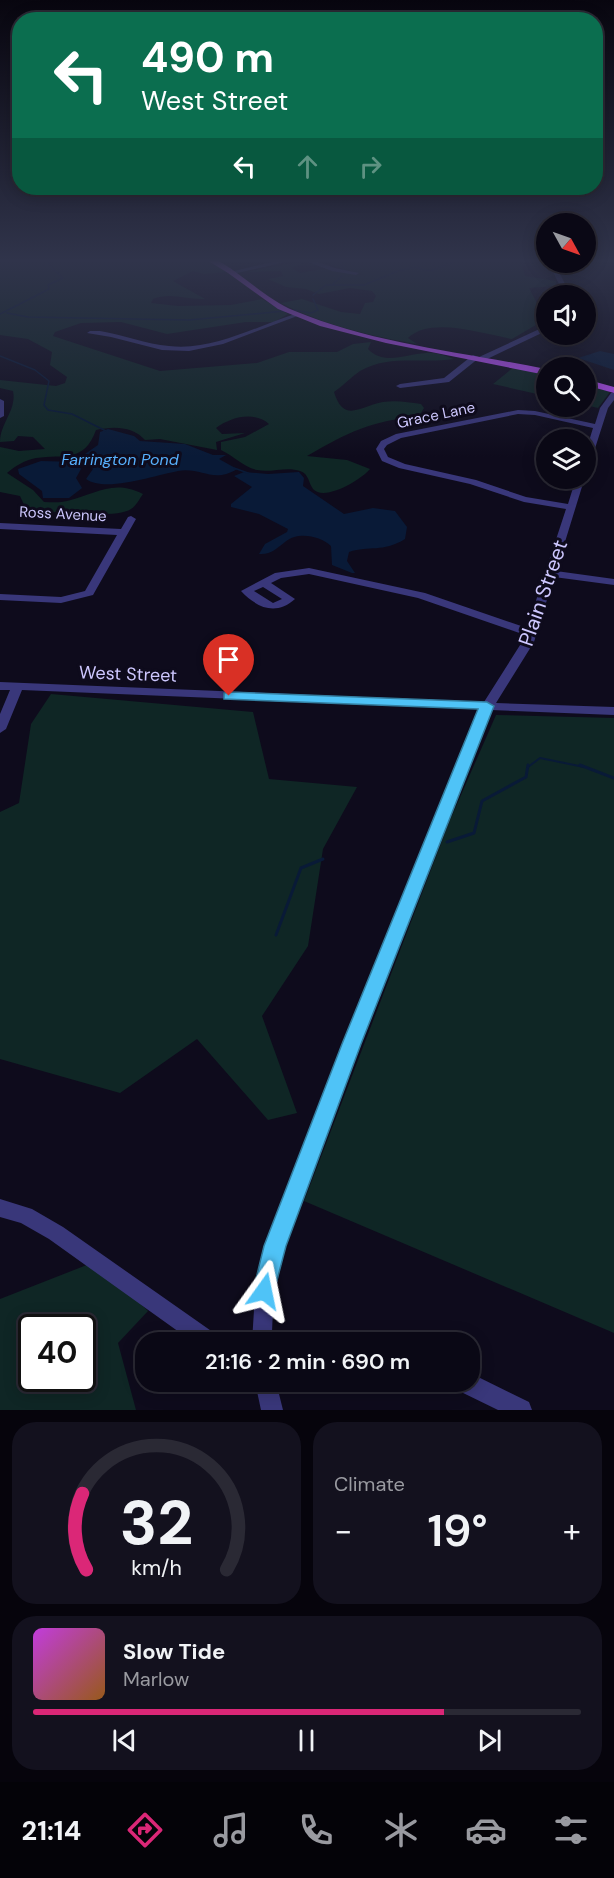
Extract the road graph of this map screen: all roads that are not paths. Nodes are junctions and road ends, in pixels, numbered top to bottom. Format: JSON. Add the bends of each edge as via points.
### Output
{"nodes":[{"id":1,"x":272,"y":325,"type":"edge"},
{"id":2,"x":327,"y":325,"type":"edge"},
{"id":3,"x":536,"y":332,"type":"edge"},
{"id":4,"x":90,"y":333,"type":"dead end"},
{"id":5,"x":479,"y":358,"type":"junction"},
{"id":6,"x":536,"y":370,"type":"edge"},
{"id":7,"x":596,"y":385,"type":"edge"},
{"id":8,"x":400,"y":386,"type":"dead end"},
{"id":9,"x":614,"y":390,"type":"edge"},
{"id":10,"x":614,"y":395,"type":"edge"},
{"id":11,"x":0,"y":401,"type":"edge"},
{"id":12,"x":0,"y":416,"type":"edge"},
{"id":13,"x":598,"y":426,"type":"junction"},
{"id":14,"x":596,"y":432,"type":"edge"},
{"id":15,"x":578,"y":489,"type":"edge"},
{"id":16,"x":572,"y":507,"type":"junction"},
{"id":17,"x":131,"y":519,"type":"dead end"},
{"id":18,"x":0,"y":526,"type":"edge"},
{"id":19,"x":124,"y":532,"type":"junction"},
{"id":20,"x":551,"y":573,"type":"junction"},
{"id":21,"x":614,"y":582,"type":"edge"},
{"id":22,"x":264,"y":583,"type":"dead end"},
{"id":23,"x":0,"y":597,"type":"edge"},
{"id":24,"x":531,"y":633,"type":"junction"},
{"id":25,"x":0,"y":686,"type":"edge"},
{"id":26,"x":17,"y":687,"type":"junction"},
{"id":27,"x":487,"y":706,"type":"junction"},
{"id":28,"x":614,"y":711,"type":"edge"},
{"id":29,"x":0,"y":729,"type":"edge"},
{"id":30,"x":0,"y":1208,"type":"edge"},
{"id":31,"x":197,"y":1332,"type":"edge"},
{"id":32,"x":262,"y":1332,"type":"edge"},
{"id":33,"x":480,"y":1390,"type":"edge"},
{"id":34,"x":268,"y":1392,"type":"edge"},
{"id":35,"x":272,"y":1410,"type":"edge"},
{"id":36,"x":520,"y":1410,"type":"edge"}],
"edges":[{"from":1,"to":4,"type":"street","via":[[202,348],[160,348],[110,334]]},
{"from":2,"to":5,"type":"main road","via":[[364,337]]},
{"from":3,"to":5,"type":"street"},
{"from":5,"to":6,"type":"main road"},
{"from":5,"to":8,"type":"street","via":[[446,380]]},
{"from":7,"to":9,"type":"main road"},
{"from":10,"to":13,"type":"street","via":[[605,405]]},
{"from":11,"to":12,"type":"street"},
{"from":13,"to":14,"type":"street"},
{"from":13,"to":16,"type":"street","name":"Grace Lane","via":[[518,412],[399,436],[380,449],[386,459],[402,466],[473,482],[524,499]]},
{"from":15,"to":16,"type":"street","name":"Plain Street"},
{"from":16,"to":20,"type":"street","name":"Plain Street"},
{"from":17,"to":19,"type":"street"},
{"from":18,"to":19,"type":"street","name":"Ross Avenue"},
{"from":19,"to":23,"type":"street","via":[[89,593],[61,600]]},
{"from":20,"to":21,"type":"street"},
{"from":20,"to":24,"type":"street","name":"Plain Street"},
{"from":22,"to":24,"type":"street","via":[[296,571],[322,574],[421,595]]},
{"from":24,"to":27,"type":"street","name":"Plain Street"},
{"from":25,"to":26,"type":"street","name":"West Street"},
{"from":26,"to":27,"type":"street","name":"West Street"},
{"from":26,"to":29,"type":"street"},
{"from":27,"to":28,"type":"street","name":"West Street"},
{"from":27,"to":32,"type":"street","name":"Plain Street","via":[[402,914],[275,1246],[266,1276]]},
{"from":30,"to":31,"type":"street","via":[[25,1215],[56,1233]]},
{"from":33,"to":36,"type":"street"},
{"from":34,"to":35,"type":"street"}]}
